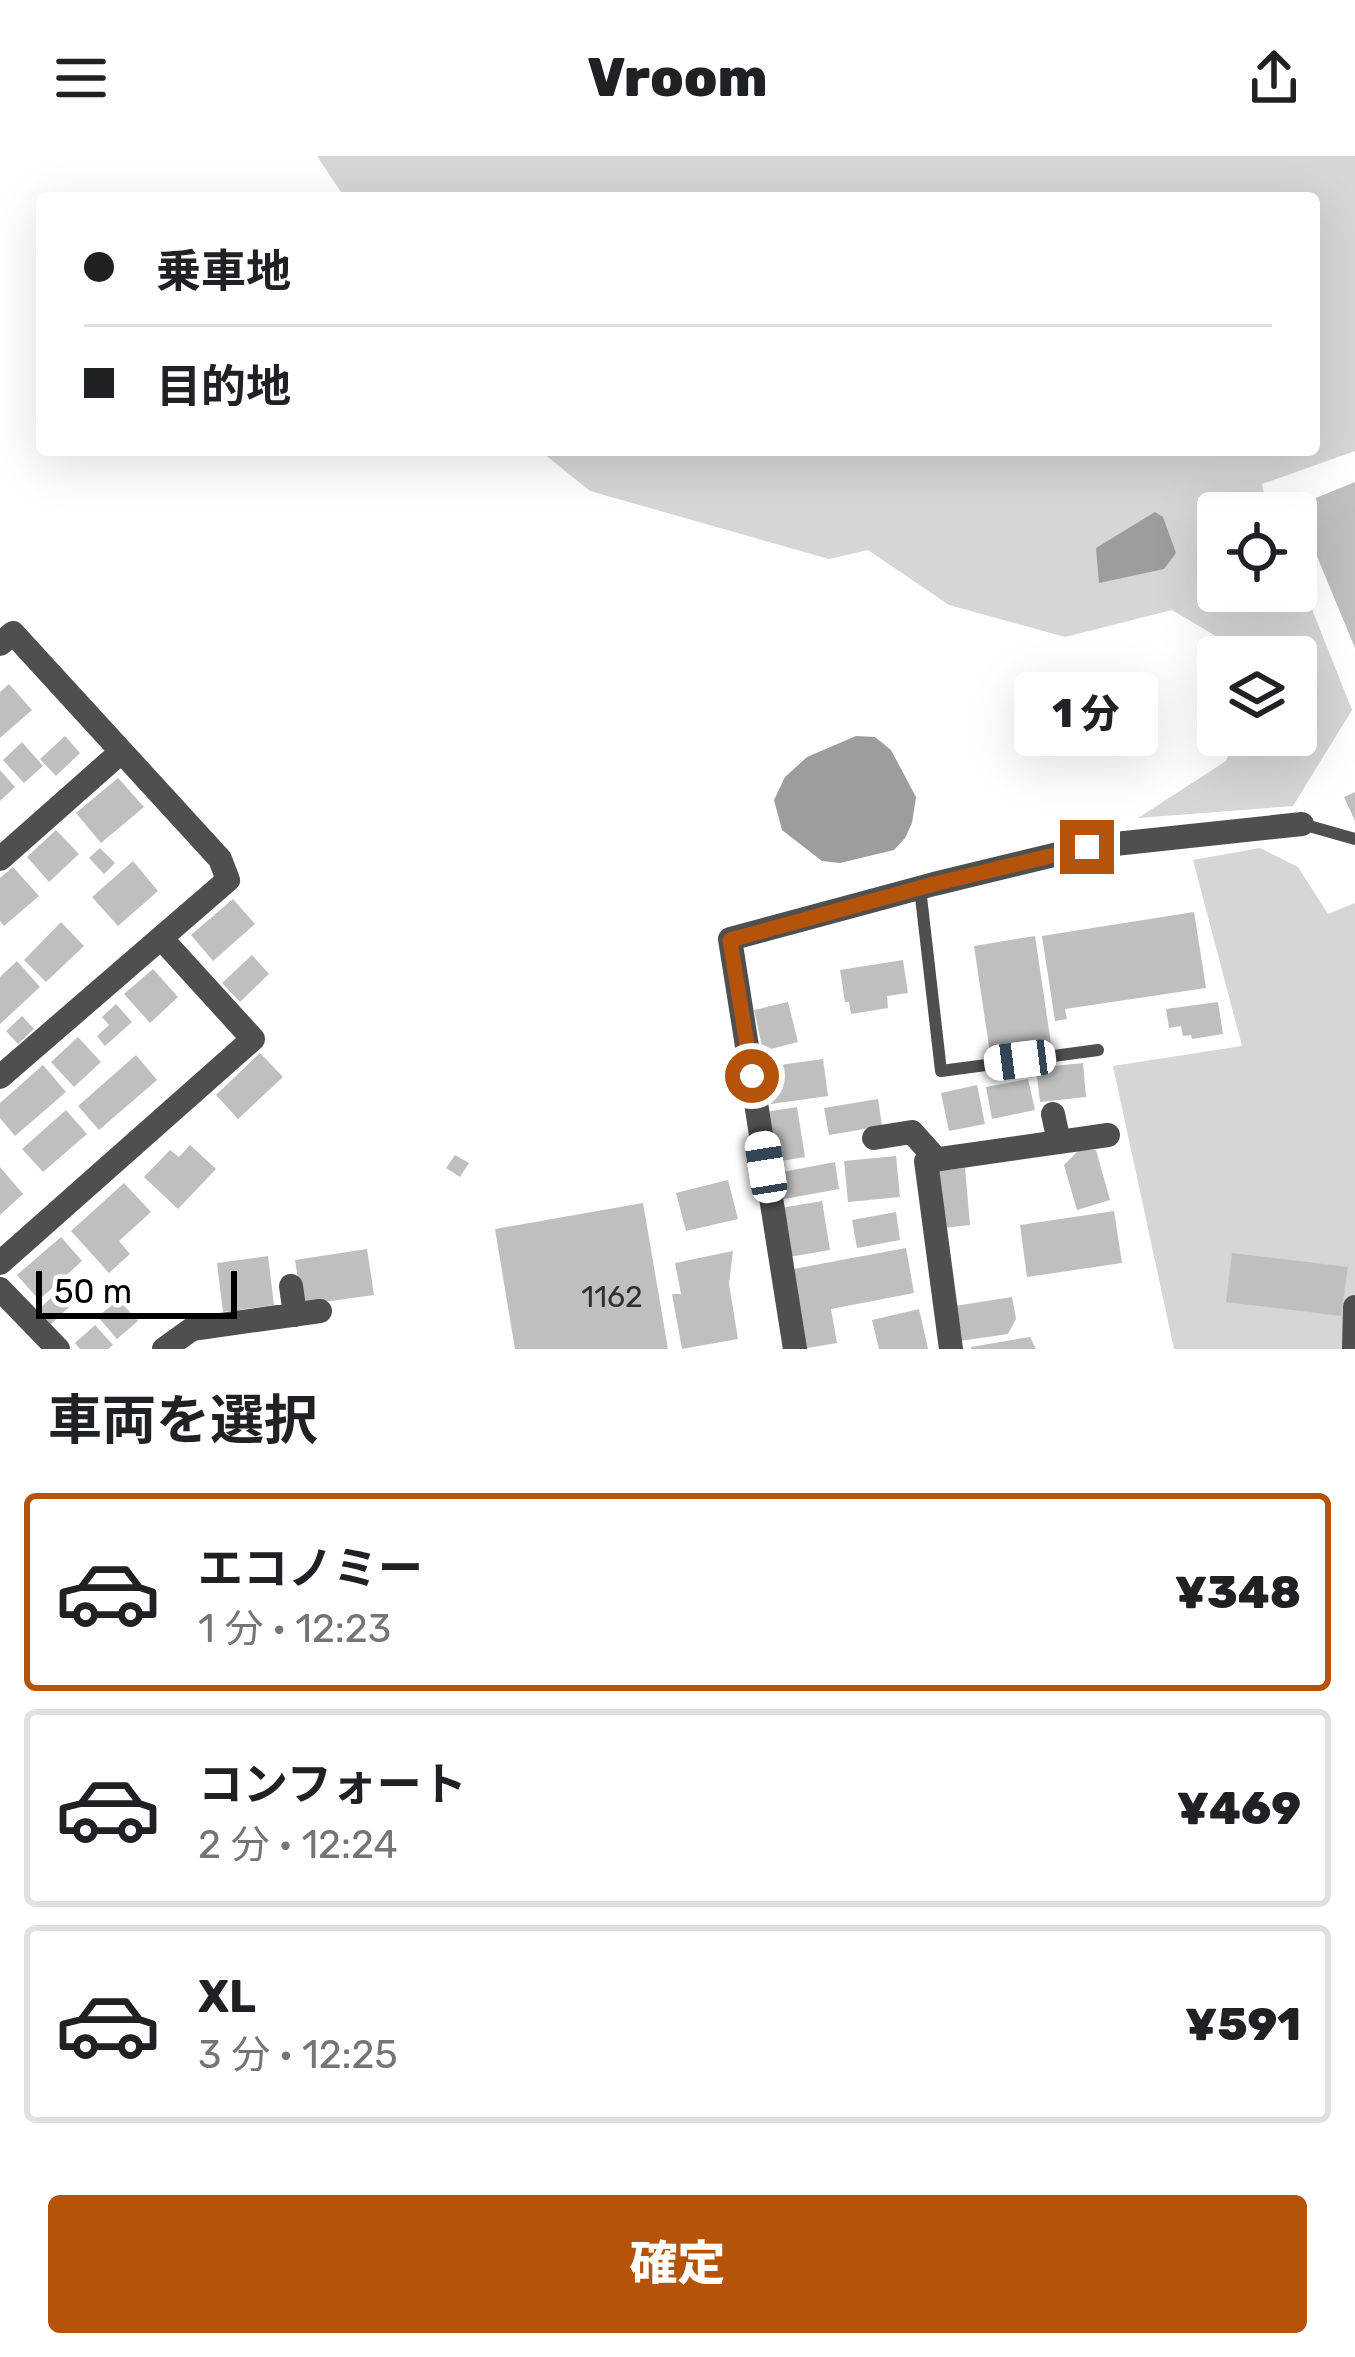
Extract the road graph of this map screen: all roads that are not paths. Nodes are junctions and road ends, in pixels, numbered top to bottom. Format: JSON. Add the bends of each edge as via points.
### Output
{"nodes":[{"id":1,"x":0,"y":644,"type":"edge"},
{"id":2,"x":121,"y":752,"type":"junction"},
{"id":3,"x":1302,"y":824,"type":"joint"},
{"id":4,"x":1355,"y":839,"type":"edge"},
{"id":5,"x":0,"y":859,"type":"edge"},
{"id":6,"x":920,"y":888,"type":"junction"},
{"id":7,"x":161,"y":938,"type":"junction"},
{"id":8,"x":1098,"y":1050,"type":"dead end"},
{"id":9,"x":0,"y":1077,"type":"edge"},
{"id":10,"x":1053,"y":1114,"type":"dead end"},
{"id":11,"x":1108,"y":1135,"type":"dead end"},
{"id":12,"x":874,"y":1138,"type":"dead end"},
{"id":13,"x":1059,"y":1142,"type":"junction"},
{"id":14,"x":937,"y":1160,"type":"junction"},
{"id":15,"x":0,"y":1263,"type":"edge"},
{"id":16,"x":291,"y":1286,"type":"dead end"},
{"id":17,"x":0,"y":1289,"type":"edge"},
{"id":18,"x":1355,"y":1306,"type":"edge"},
{"id":19,"x":58,"y":1349,"type":"edge"},
{"id":20,"x":164,"y":1349,"type":"edge"},
{"id":21,"x":795,"y":1349,"type":"edge"},
{"id":22,"x":951,"y":1349,"type":"edge"},
{"id":23,"x":1354,"y":1349,"type":"edge"}],
"edges":[{"from":1,"to":2,"type":"street","via":[[13,633]]},
{"from":2,"to":5,"type":"street"},
{"from":2,"to":7,"type":"street","via":[[220,859],[228,880]]},
{"from":3,"to":4,"type":"lane"},
{"from":3,"to":6,"type":"street","via":[[1087,847]]},
{"from":6,"to":8,"type":"lane","via":[[941,1071]]},
{"from":6,"to":21,"type":"street","via":[[730,940]]},
{"from":7,"to":9,"type":"street"},
{"from":7,"to":15,"type":"street","via":[[253,1040]]},
{"from":10,"to":13,"type":"street"},
{"from":11,"to":13,"type":"street"},
{"from":12,"to":14,"type":"street","via":[[912,1132]]},
{"from":13,"to":14,"type":"street"},
{"from":14,"to":22,"type":"street","via":[[926,1161]]},
{"from":16,"to":20,"type":"street","via":[[308,1313],[191,1328]]},
{"from":17,"to":19,"type":"street"},
{"from":18,"to":23,"type":"street"}]}
